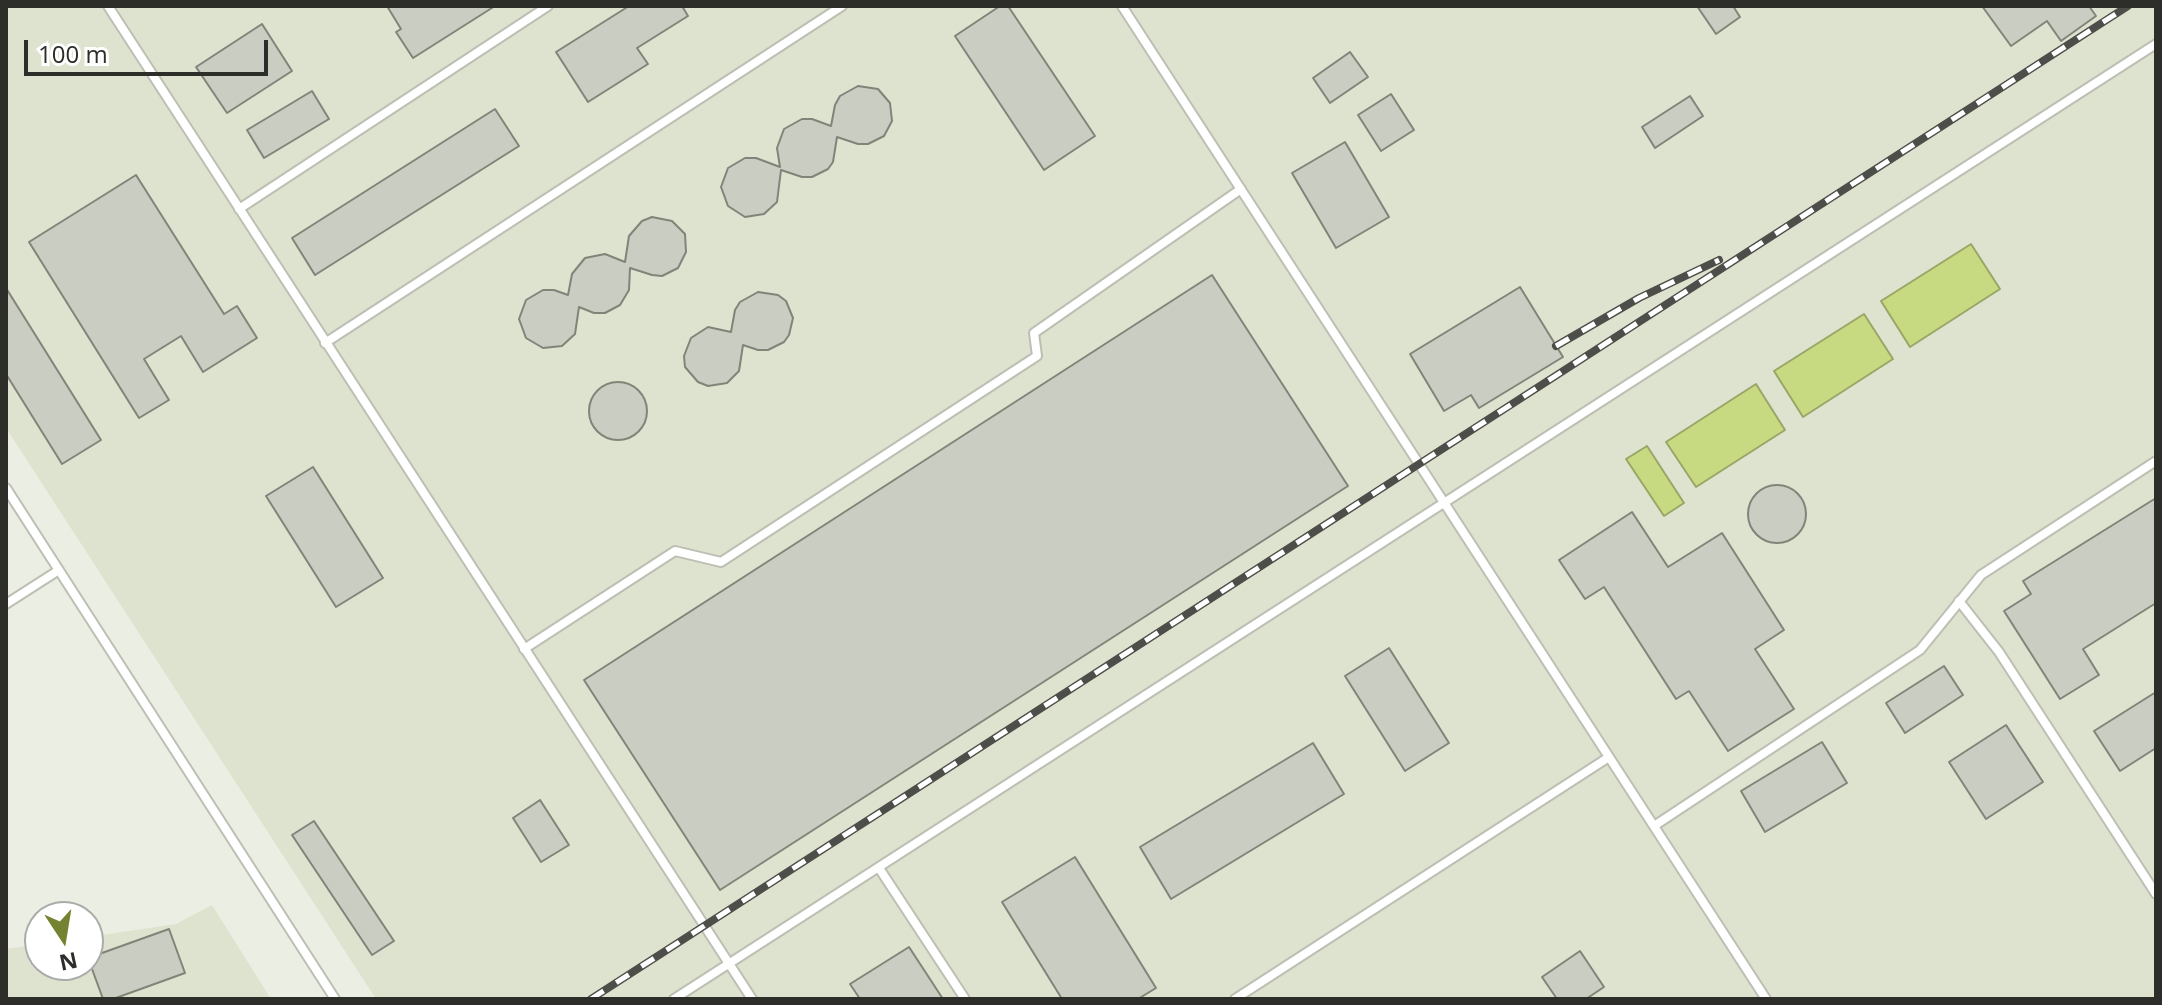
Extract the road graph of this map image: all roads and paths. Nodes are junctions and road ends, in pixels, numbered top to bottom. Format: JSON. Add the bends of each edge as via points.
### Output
{"nodes":[{"id":1,"x":108,"y":6,"type":"edge"},
{"id":2,"x":548,"y":6,"type":"edge"},
{"id":3,"x":842,"y":6,"type":"edge"},
{"id":4,"x":1122,"y":6,"type":"edge"},
{"id":5,"x":2156,"y":44,"type":"edge"},
{"id":6,"x":1241,"y":189,"type":"junction"},
{"id":7,"x":239,"y":209,"type":"junction"},
{"id":8,"x":325,"y":343,"type":"junction"},
{"id":9,"x":2156,"y":461,"type":"edge"},
{"id":10,"x":6,"y":488,"type":"edge"},
{"id":11,"x":1445,"y":504,"type":"junction"},
{"id":12,"x":59,"y":570,"type":"junction"},
{"id":13,"x":1959,"y":601,"type":"junction"},
{"id":14,"x":6,"y":604,"type":"edge"},
{"id":15,"x":524,"y":649,"type":"junction"},
{"id":16,"x":1609,"y":757,"type":"junction"},
{"id":17,"x":1654,"y":826,"type":"junction"},
{"id":18,"x":879,"y":868,"type":"junction"},
{"id":19,"x":2156,"y":894,"type":"edge"},
{"id":20,"x":729,"y":964,"type":"junction"},
{"id":21,"x":335,"y":999,"type":"edge"},
{"id":22,"x":674,"y":999,"type":"edge"},
{"id":23,"x":752,"y":999,"type":"edge"},
{"id":24,"x":965,"y":999,"type":"edge"},
{"id":25,"x":1235,"y":999,"type":"edge"},
{"id":26,"x":1766,"y":999,"type":"edge"}],
"edges":[{"from":1,"to":7,"type":"lane"},
{"from":2,"to":7,"type":"lane"},
{"from":3,"to":8,"type":"lane"},
{"from":4,"to":6,"type":"lane"},
{"from":5,"to":11,"type":"lane"},
{"from":6,"to":11,"type":"lane"},
{"from":6,"to":15,"type":"lane","via":[[1034,333],[1037,356],[721,562],[675,551]]},
{"from":7,"to":8,"type":"lane"},
{"from":8,"to":15,"type":"lane"},
{"from":9,"to":13,"type":"lane","via":[[1981,575]]},
{"from":10,"to":12,"type":"lane"},
{"from":11,"to":16,"type":"lane"},
{"from":11,"to":18,"type":"lane"},
{"from":12,"to":14,"type":"lane"},
{"from":12,"to":21,"type":"lane"},
{"from":13,"to":17,"type":"lane","via":[[1920,650]]},
{"from":13,"to":19,"type":"lane","via":[[1999,652]]},
{"from":15,"to":20,"type":"lane"},
{"from":16,"to":17,"type":"lane"},
{"from":16,"to":25,"type":"lane"},
{"from":17,"to":26,"type":"lane"},
{"from":18,"to":20,"type":"lane"},
{"from":18,"to":24,"type":"lane"},
{"from":20,"to":22,"type":"lane"},
{"from":20,"to":23,"type":"lane"}]}
